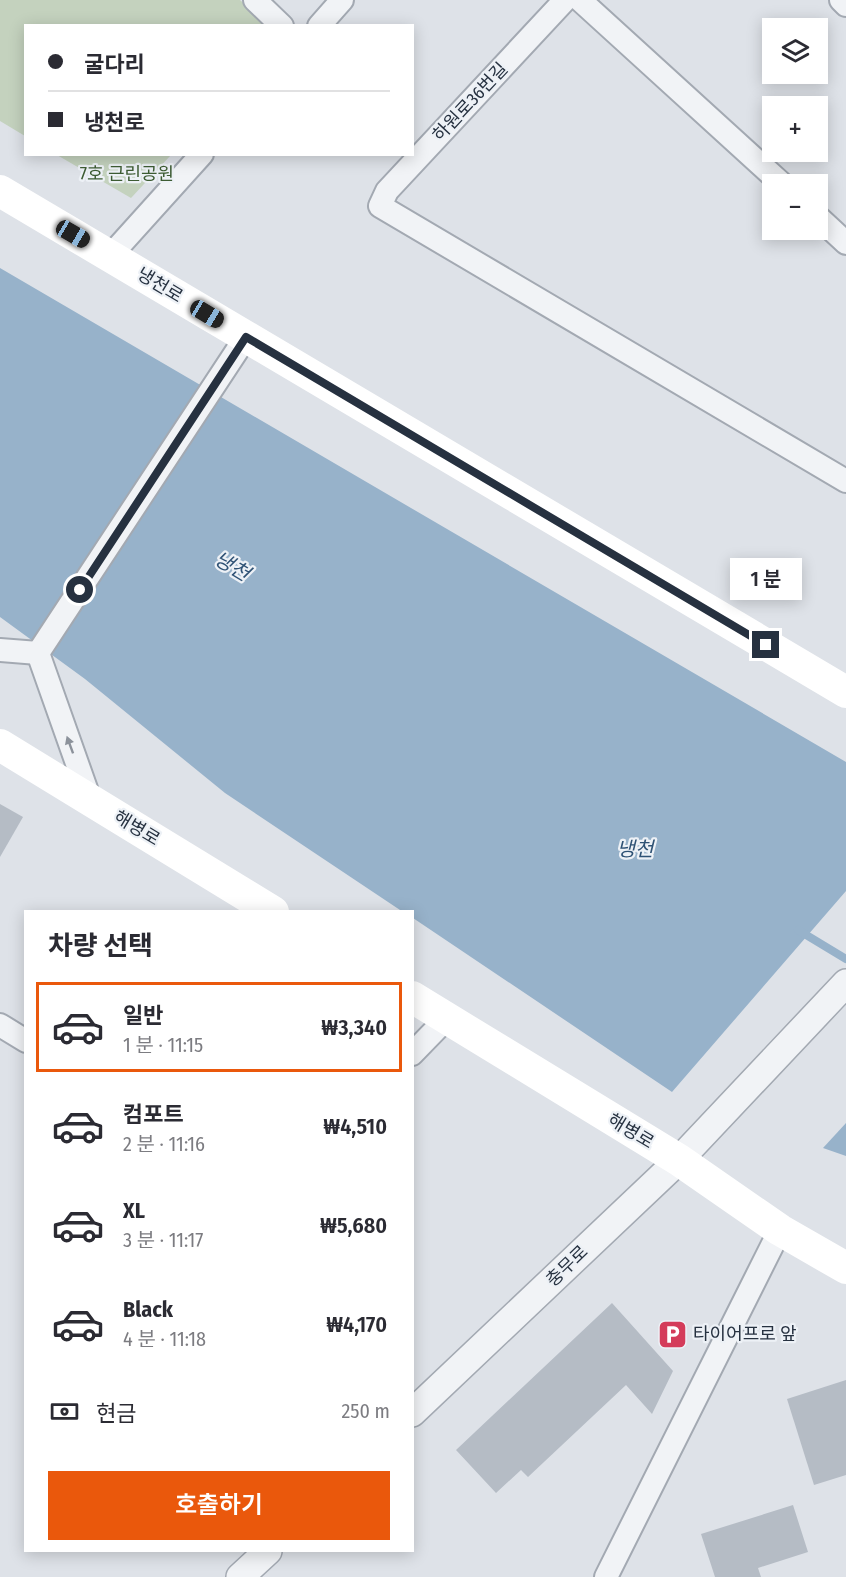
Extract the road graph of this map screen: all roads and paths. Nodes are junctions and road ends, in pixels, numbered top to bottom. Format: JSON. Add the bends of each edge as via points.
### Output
{"nodes":[{"id":1,"x":255,"y":0,"type":"edge"},
{"id":2,"x":342,"y":0,"type":"edge"},
{"id":3,"x":565,"y":0,"type":"edge"},
{"id":4,"x":580,"y":0,"type":"edge"},
{"id":5,"x":841,"y":0,"type":"edge"},
{"id":6,"x":846,"y":5,"type":"edge"},
{"id":7,"x":280,"y":24,"type":"edge"},
{"id":8,"x":321,"y":24,"type":"edge"},
{"id":9,"x":200,"y":156,"type":"edge"},
{"id":10,"x":771,"y":174,"type":"edge"},
{"id":11,"x":0,"y":191,"type":"edge"},
{"id":12,"x":828,"y":226,"type":"edge"},
{"id":13,"x":846,"y":243,"type":"edge"},
{"id":14,"x":110,"y":256,"type":"junction"},
{"id":15,"x":246,"y":337,"type":"junction"},
{"id":16,"x":846,"y":481,"type":"edge"},
{"id":17,"x":0,"y":650,"type":"edge"},
{"id":18,"x":40,"y":651,"type":"junction"},
{"id":19,"x":846,"y":692,"type":"edge"},
{"id":20,"x":0,"y":745,"type":"edge"},
{"id":21,"x":90,"y":800,"type":"junction"},
{"id":22,"x":270,"y":910,"type":"edge"},
{"id":23,"x":846,"y":984,"type":"edge"},
{"id":24,"x":414,"y":998,"type":"edge"},
{"id":25,"x":447,"y":1018,"type":"junction"},
{"id":26,"x":0,"y":1025,"type":"edge"},
{"id":27,"x":24,"y":1040,"type":"edge"},
{"id":28,"x":414,"y":1052,"type":"edge"},
{"id":29,"x":679,"y":1160,"type":"junction"},
{"id":30,"x":780,"y":1230,"type":"junction"},
{"id":31,"x":846,"y":1268,"type":"edge"},
{"id":32,"x":414,"y":1411,"type":"edge"},
{"id":33,"x":267,"y":1552,"type":"edge"},
{"id":34,"x":240,"y":1577,"type":"edge"},
{"id":35,"x":606,"y":1577,"type":"edge"}],
"edges":[{"from":1,"to":7,"type":"street"},
{"from":2,"to":8,"type":"street"},
{"from":3,"to":16,"type":"street","name":"하원로36번길","via":[[387,191],[380,206]]},
{"from":4,"to":10,"type":"street"},
{"from":5,"to":6,"type":"street"},
{"from":9,"to":14,"type":"street"},
{"from":11,"to":14,"type":"main road","name":"냉천로"},
{"from":12,"to":13,"type":"street"},
{"from":14,"to":15,"type":"main road","name":"냉천로"},
{"from":15,"to":18,"type":"street"},
{"from":15,"to":19,"type":"main road","name":"냉천로"},
{"from":17,"to":18,"type":"street"},
{"from":21,"to":18,"type":"street","one_way":true},
{"from":20,"to":21,"type":"main road","name":"해병로"},
{"from":21,"to":22,"type":"main road","name":"해병로"},
{"from":23,"to":29,"type":"street","name":"충무로"},
{"from":24,"to":25,"type":"main road","name":"해병로"},
{"from":25,"to":28,"type":"street"},
{"from":25,"to":29,"type":"main road","name":"해병로"},
{"from":26,"to":27,"type":"street"},
{"from":29,"to":30,"type":"main road","name":"해병로"},
{"from":29,"to":32,"type":"street","name":"충무로"},
{"from":30,"to":31,"type":"main road","name":"해병로"},
{"from":30,"to":35,"type":"street"},
{"from":33,"to":34,"type":"street"}]}
